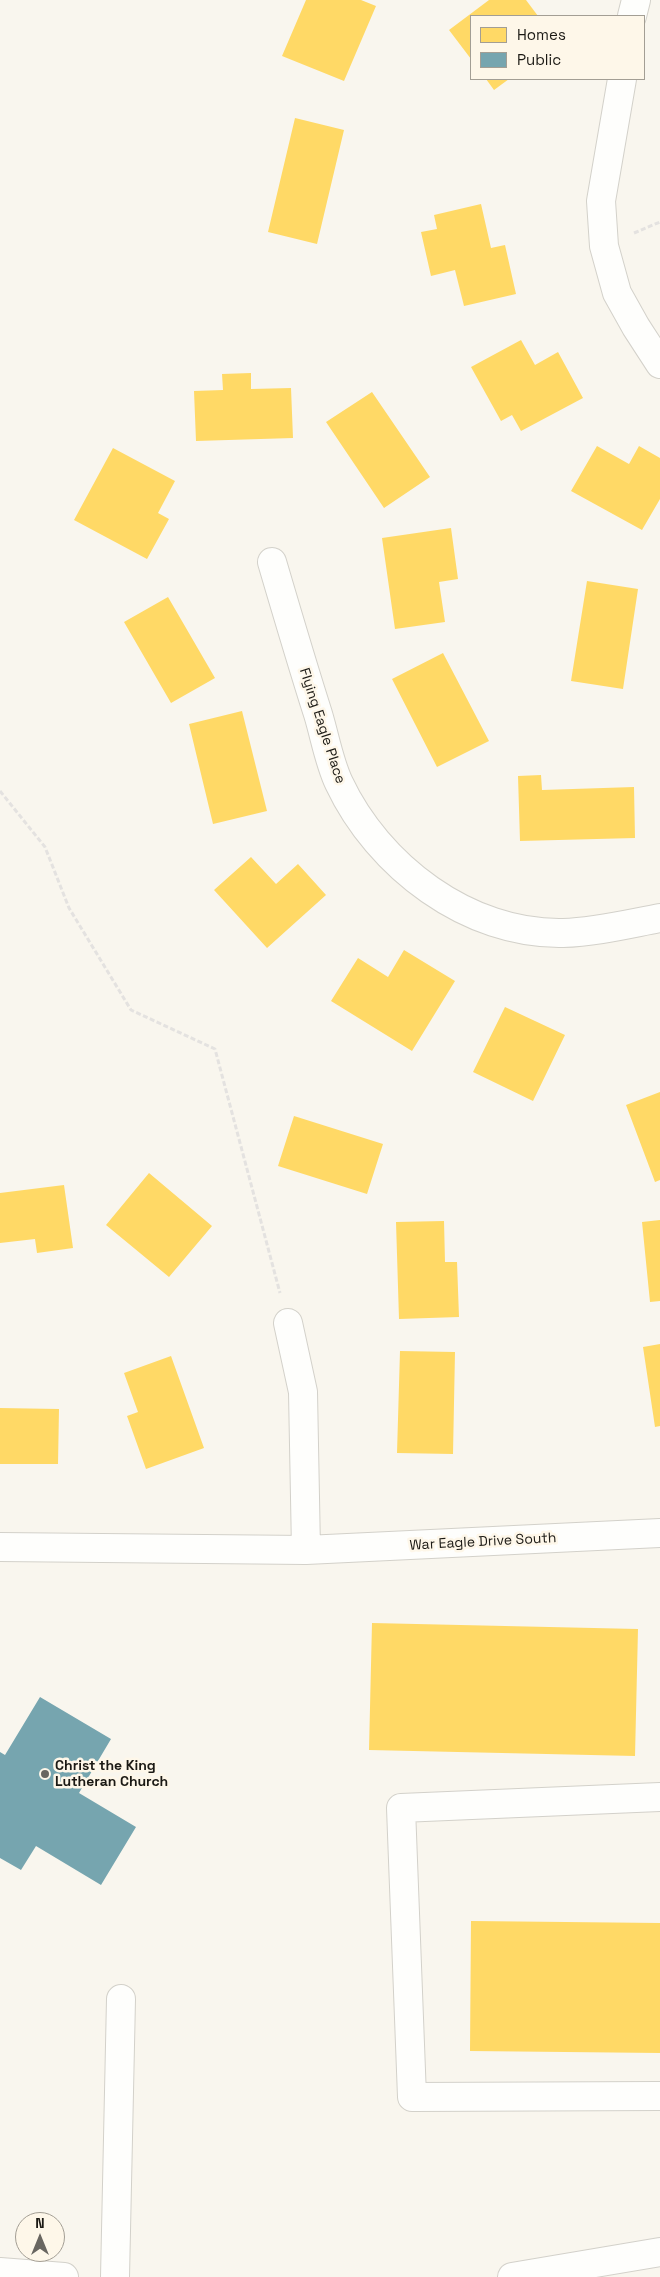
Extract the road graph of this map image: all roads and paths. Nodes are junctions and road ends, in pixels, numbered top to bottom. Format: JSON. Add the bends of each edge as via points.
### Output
{"nodes":[{"id":1,"x":636,"y":0,"type":"edge"},
{"id":2,"x":632,"y":15,"type":"edge"},
{"id":3,"x":622,"y":80,"type":"edge"},
{"id":4,"x":660,"y":364,"type":"edge"},
{"id":5,"x":272,"y":562,"type":"dead end"},
{"id":6,"x":0,"y":791,"type":"edge"},
{"id":7,"x":660,"y":918,"type":"edge"},
{"id":8,"x":288,"y":1323,"type":"joint"},
{"id":9,"x":660,"y":1533,"type":"edge"},
{"id":10,"x":0,"y":1547,"type":"edge"},
{"id":11,"x":306,"y":1550,"type":"junction"},
{"id":12,"x":660,"y":1797,"type":"edge"},
{"id":13,"x":121,"y":1999,"type":"dead end"},
{"id":14,"x":660,"y":2096,"type":"edge"},
{"id":15,"x":660,"y":2252,"type":"edge"},
{"id":16,"x":0,"y":2272,"type":"edge"},
{"id":17,"x":64,"y":2277,"type":"edge"},
{"id":18,"x":115,"y":2277,"type":"edge"},
{"id":19,"x":512,"y":2277,"type":"edge"}],
"edges":[{"from":1,"to":2,"type":"street"},
{"from":3,"to":4,"type":"street","via":[[601,201],[604,246],[617,293]]},
{"from":5,"to":7,"type":"street","name":"Flying Eagle Place","via":[[338,782],[362,825],[394,861],[430,892],[473,915],[522,930],[562,933],[598,930]]},
{"from":6,"to":8,"type":"path","via":[[45,847],[69,908],[131,1010],[215,1049]]},
{"from":8,"to":11,"type":"street","via":[[303,1392]]},
{"from":9,"to":11,"type":"street","name":"War Eagle Drive South"},
{"from":10,"to":11,"type":"street","name":"War Eagle Drive South"},
{"from":12,"to":14,"type":"street","via":[[401,1808],[412,2097]]},
{"from":13,"to":18,"type":"street"},
{"from":15,"to":19,"type":"street"},
{"from":16,"to":17,"type":"street"}]}
